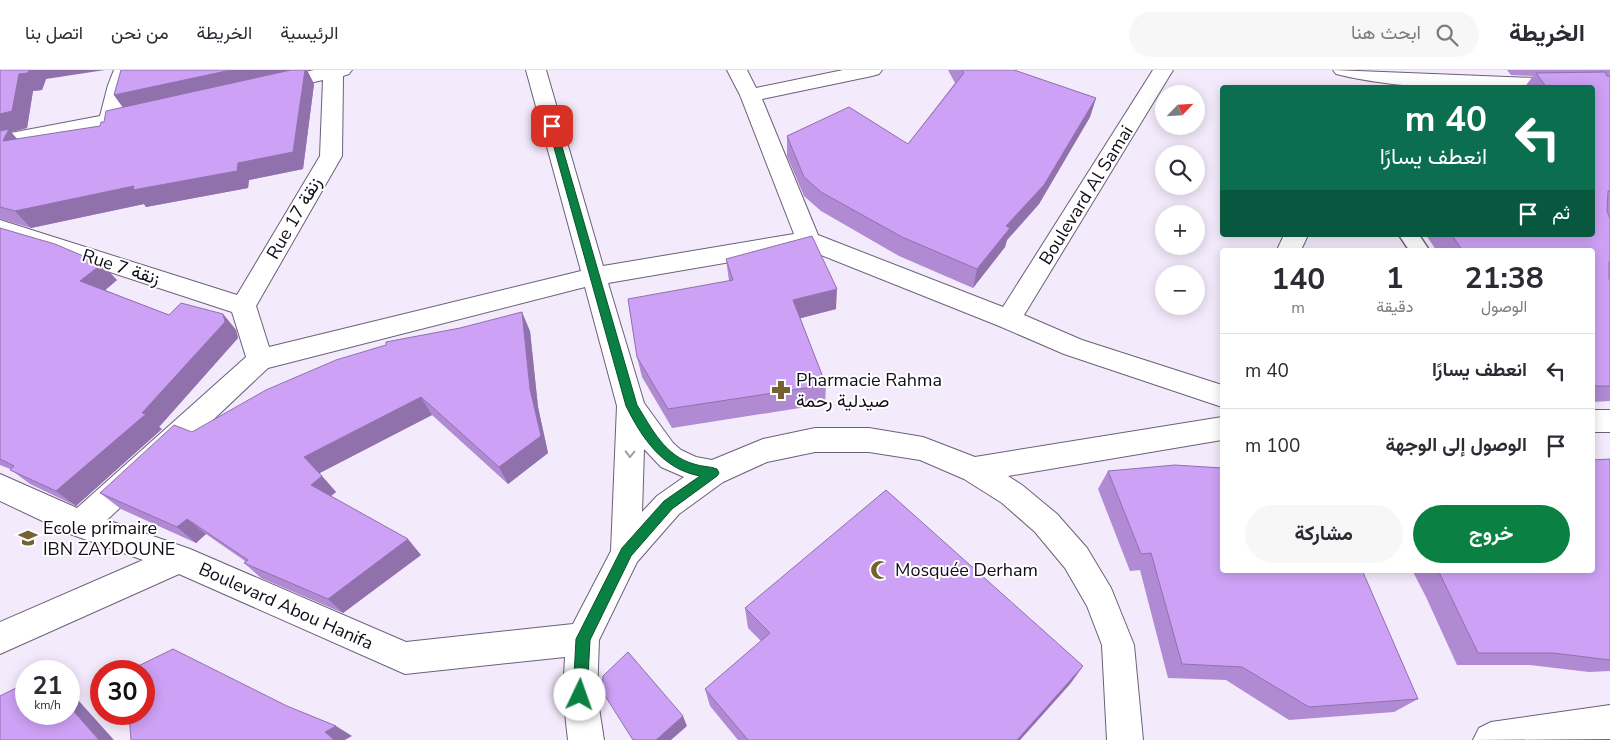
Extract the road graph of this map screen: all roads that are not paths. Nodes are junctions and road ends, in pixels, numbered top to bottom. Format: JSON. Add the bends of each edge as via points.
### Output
{"nodes":[{"id":1,"x":124,"y":70,"type":"edge"},
{"id":2,"x":536,"y":70,"type":"edge"},
{"id":3,"x":737,"y":70,"type":"edge"},
{"id":4,"x":872,"y":70,"type":"edge"},
{"id":5,"x":1163,"y":70,"type":"edge"},
{"id":6,"x":1343,"y":70,"type":"edge"},
{"id":7,"x":336,"y":71,"type":"edge"},
{"id":8,"x":1484,"y":80,"type":"edge"},
{"id":9,"x":1366,"y":82,"type":"edge"},
{"id":10,"x":1574,"y":85,"type":"edge"},
{"id":11,"x":1595,"y":86,"type":"edge"},
{"id":12,"x":1610,"y":87,"type":"edge"},
{"id":13,"x":255,"y":89,"type":"edge"},
{"id":14,"x":750,"y":95,"type":"junction"},
{"id":15,"x":158,"y":111,"type":"edge"},
{"id":16,"x":109,"y":122,"type":"junction"},
{"id":17,"x":0,"y":142,"type":"edge"},
{"id":18,"x":0,"y":228,"type":"edge"},
{"id":19,"x":1410,"y":237,"type":"edge"},
{"id":20,"x":808,"y":240,"type":"junction"},
{"id":21,"x":1417,"y":248,"type":"edge"},
{"id":22,"x":595,"y":276,"type":"junction"},
{"id":23,"x":243,"y":306,"type":"junction"},
{"id":24,"x":1008,"y":319,"type":"junction"},
{"id":25,"x":260,"y":360,"type":"junction"},
{"id":26,"x":1220,"y":395,"type":"edge"},
{"id":27,"x":631,"y":406,"type":"junction"},
{"id":28,"x":1595,"y":421,"type":"edge"},
{"id":29,"x":1610,"y":421,"type":"edge"},
{"id":30,"x":1220,"y":428,"type":"edge"},
{"id":31,"x":974,"y":470,"type":"junction"},
{"id":32,"x":713,"y":473,"type":"junction"},
{"id":33,"x":0,"y":487,"type":"edge"},
{"id":34,"x":81,"y":524,"type":"junction"},
{"id":35,"x":626,"y":552,"type":"junction"},
{"id":36,"x":179,"y":559,"type":"junction"},
{"id":37,"x":0,"y":638,"type":"edge"},
{"id":38,"x":583,"y":639,"type":"junction"},
{"id":39,"x":1610,"y":722,"type":"edge"},
{"id":40,"x":586,"y":740,"type":"edge"},
{"id":41,"x":1125,"y":740,"type":"edge"},
{"id":42,"x":1491,"y":740,"type":"edge"}],
"edges":[{"from":1,"to":16,"type":"street"},
{"from":2,"to":22,"type":"street"},
{"from":3,"to":14,"type":"street"},
{"from":4,"to":14,"type":"street"},
{"from":5,"to":24,"type":"street","name":"Boulevard Al Samai"},
{"from":6,"to":9,"type":"street"},
{"from":7,"to":13,"type":"street"},
{"from":7,"to":23,"type":"street","name":"Rue 17 زنقة","via":[[331,156]]},
{"from":8,"to":9,"type":"street"},
{"from":8,"to":10,"type":"street"},
{"from":11,"to":12,"type":"street"},
{"from":14,"to":20,"type":"street"},
{"from":15,"to":16,"type":"street"},
{"from":16,"to":17,"type":"street"},
{"from":18,"to":23,"type":"street","name":"Rue 7 زنقة"},
{"from":19,"to":21,"type":"lane"},
{"from":20,"to":22,"type":"street"},
{"from":20,"to":24,"type":"street"},
{"from":22,"to":25,"type":"street"},
{"from":22,"to":27,"type":"street"},
{"from":23,"to":25,"type":"street"},
{"from":24,"to":26,"type":"street","via":[[1072,347]]},
{"from":25,"to":34,"type":"street"},
{"from":27,"to":32,"type":"street","via":[[669,459],[694,470]]},
{"from":27,"to":35,"type":"street","one_way":true},
{"from":28,"to":29,"type":"street"},
{"from":30,"to":31,"type":"street"},
{"from":31,"to":32,"type":"street","via":[[923,449],[869,440],[815,440],[762,451]]},
{"from":31,"to":41,"type":"street","via":[[1012,494],[1046,523],[1076,558],[1100,599],[1118,644]]},
{"from":32,"to":35,"type":"street","via":[[668,505]]},
{"from":33,"to":34,"type":"street","name":"Boulevard Abou Hanifa"},
{"from":34,"to":36,"type":"street","name":"Boulevard Abou Hanifa"},
{"from":35,"to":38,"type":"street"},
{"from":36,"to":37,"type":"street"},
{"from":36,"to":38,"type":"street","name":"Boulevard Abou Hanifa","via":[[405,658]]},
{"from":38,"to":40,"type":"street","via":[[580,695]]},
{"from":39,"to":42,"type":"street"}]}
